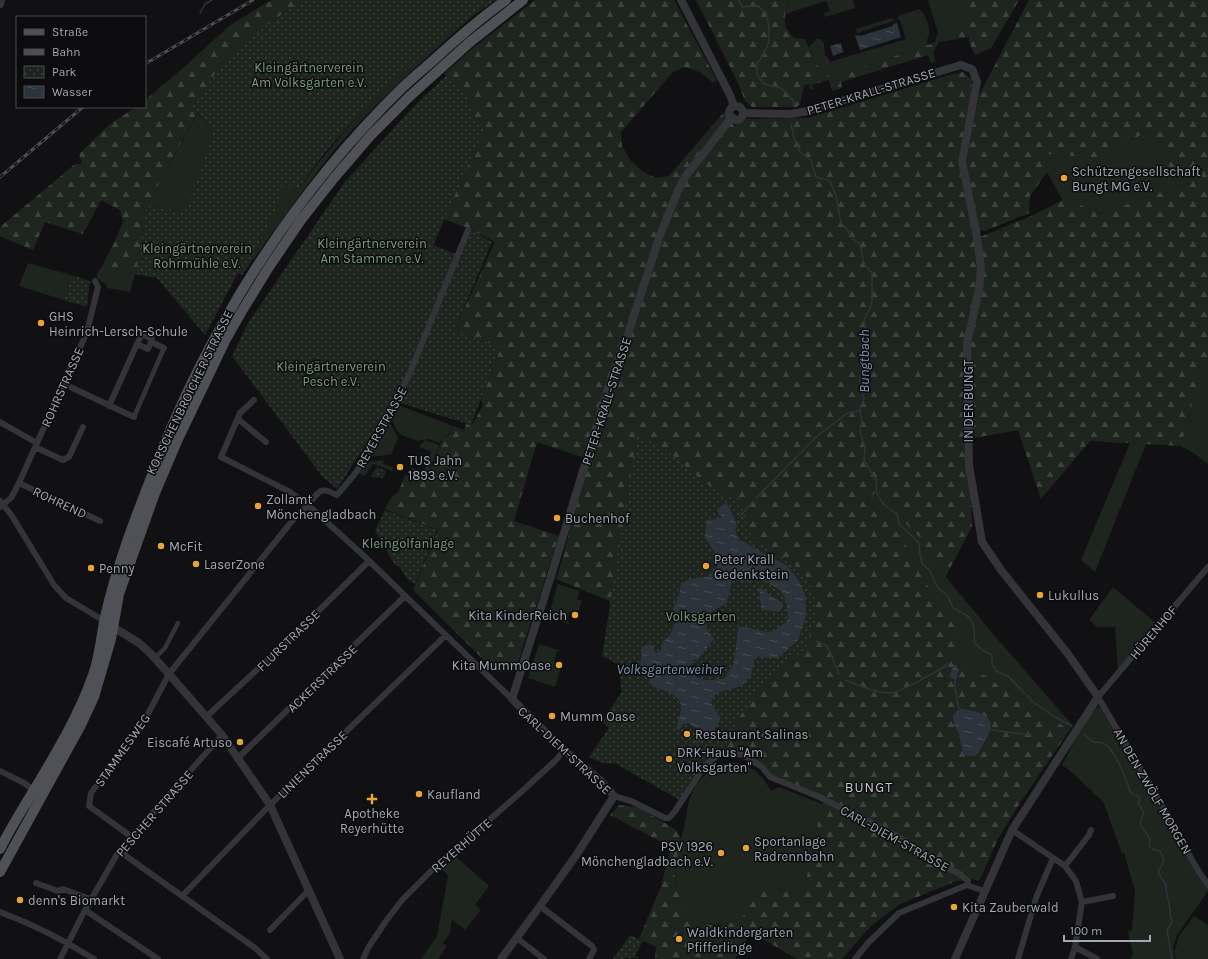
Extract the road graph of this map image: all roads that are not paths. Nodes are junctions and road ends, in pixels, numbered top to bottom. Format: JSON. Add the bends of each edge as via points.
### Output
{"nodes":[{"id":1,"x":1,"y":0,"type":"edge"},
{"id":2,"x":506,"y":0,"type":"edge"},
{"id":3,"x":523,"y":0,"type":"edge"},
{"id":4,"x":681,"y":0,"type":"edge"},
{"id":5,"x":0,"y":4,"type":"edge"},
{"id":6,"x":973,"y":70,"type":"joint"},
{"id":7,"x":734,"y":106,"type":"junction"},
{"id":8,"x":743,"y":113,"type":"junction"},
{"id":9,"x":732,"y":117,"type":"junction"},
{"id":10,"x":468,"y":230,"type":"dead end"},
{"id":11,"x":95,"y":281,"type":"dead end"},
{"id":12,"x":151,"y":342,"type":"junction"},
{"id":13,"x":137,"y":344,"type":"junction"},
{"id":14,"x":164,"y":348,"type":"joint"},
{"id":15,"x":64,"y":384,"type":"junction"},
{"id":16,"x":254,"y":400,"type":"dead end"},
{"id":17,"x":109,"y":406,"type":"junction"},
{"id":18,"x":134,"y":417,"type":"joint"},
{"id":19,"x":238,"y":418,"type":"junction"},
{"id":20,"x":0,"y":422,"type":"edge"},
{"id":21,"x":83,"y":427,"type":"dead end"},
{"id":22,"x":266,"y":442,"type":"dead end"},
{"id":23,"x":36,"y":445,"type":"junction"},
{"id":24,"x":19,"y":483,"type":"junction"},
{"id":25,"x":1,"y":504,"type":"edge"},
{"id":26,"x":308,"y":504,"type":"junction"},
{"id":27,"x":100,"y":521,"type":"dead end"},
{"id":28,"x":369,"y":561,"type":"junction"},
{"id":29,"x":1208,"y":567,"type":"edge"},
{"id":30,"x":405,"y":596,"type":"junction"},
{"id":31,"x":178,"y":623,"type":"dead end"},
{"id":32,"x":109,"y":624,"type":"junction"},
{"id":33,"x":445,"y":636,"type":"junction"},
{"id":34,"x":155,"y":658,"type":"junction"},
{"id":35,"x":169,"y":674,"type":"junction"},
{"id":36,"x":1098,"y":697,"type":"junction"},
{"id":37,"x":512,"y":700,"type":"junction"},
{"id":38,"x":206,"y":717,"type":"junction"},
{"id":39,"x":222,"y":735,"type":"junction"},
{"id":40,"x":564,"y":750,"type":"junction"},
{"id":41,"x":238,"y":758,"type":"junction"},
{"id":42,"x":0,"y":770,"type":"edge"},
{"id":43,"x":34,"y":789,"type":"junction"},
{"id":44,"x":614,"y":796,"type":"junction"},
{"id":45,"x":270,"y":805,"type":"junction"},
{"id":46,"x":24,"y":828,"type":"junction"},
{"id":47,"x":1012,"y":830,"type":"junction"},
{"id":48,"x":1091,"y":830,"type":"dead end"},
{"id":49,"x":132,"y":837,"type":"junction"},
{"id":50,"x":0,"y":849,"type":"edge"},
{"id":51,"x":119,"y":851,"type":"junction"},
{"id":52,"x":1053,"y":858,"type":"junction"},
{"id":53,"x":1065,"y":866,"type":"junction"},
{"id":54,"x":0,"y":872,"type":"edge"},
{"id":55,"x":36,"y":883,"type":"dead end"},
{"id":56,"x":1208,"y":885,"type":"edge"},
{"id":57,"x":967,"y":886,"type":"junction"},
{"id":58,"x":309,"y":890,"type":"junction"},
{"id":59,"x":984,"y":891,"type":"junction"},
{"id":60,"x":182,"y":896,"type":"junction"},
{"id":61,"x":1113,"y":896,"type":"dead end"},
{"id":62,"x":90,"y":900,"type":"junction"},
{"id":63,"x":1082,"y":902,"type":"junction"},
{"id":64,"x":540,"y":906,"type":"junction"},
{"id":65,"x":85,"y":910,"type":"junction"},
{"id":66,"x":0,"y":912,"type":"edge"},
{"id":67,"x":270,"y":930,"type":"dead end"},
{"id":68,"x":517,"y":938,"type":"junction"},
{"id":69,"x":68,"y":942,"type":"junction"},
{"id":70,"x":368,"y":948,"type":"junction"},
{"id":71,"x":1075,"y":948,"type":"junction"},
{"id":72,"x":60,"y":959,"type":"edge"},
{"id":73,"x":94,"y":959,"type":"edge"},
{"id":74,"x":158,"y":959,"type":"edge"},
{"id":75,"x":267,"y":959,"type":"edge"},
{"id":76,"x":340,"y":959,"type":"edge"},
{"id":77,"x":358,"y":959,"type":"edge"},
{"id":78,"x":363,"y":959,"type":"edge"},
{"id":79,"x":501,"y":959,"type":"edge"},
{"id":80,"x":544,"y":959,"type":"edge"},
{"id":81,"x":589,"y":959,"type":"edge"},
{"id":82,"x":855,"y":959,"type":"edge"},
{"id":83,"x":955,"y":959,"type":"edge"},
{"id":84,"x":1018,"y":959,"type":"edge"},
{"id":85,"x":1071,"y":959,"type":"edge"},
{"id":86,"x":1097,"y":959,"type":"edge"}],
"edges":[{"from":1,"to":5,"type":"street"},
{"from":2,"to":32,"type":"main road","name":"KORSCHENBROICHER STRASSE","via":[[462,34],[400,89],[296,208],[239,294],[191,385],[152,474],[113,589]]},
{"from":3,"to":32,"type":"main road","name":"KORSCHENBROICHER STRASSE","via":[[458,53],[371,135],[301,220],[269,267],[226,339],[178,439],[155,493]]},
{"from":4,"to":7,"type":"street"},
{"from":6,"to":8,"type":"street","name":"PETER-KRALL-STRASSE","via":[[961,65],[808,111],[791,114]]},
{"from":6,"to":36,"type":"street","name":"IN DER BUNGT","via":[[977,82],[962,162],[981,268],[979,290],[967,343],[969,465],[982,542]]},
{"from":7,"to":8,"type":"street","via":[[740,107]]},
{"from":7,"to":9,"type":"street","via":[[730,111]]},
{"from":8,"to":9,"type":"street","via":[[738,119]]},
{"from":9,"to":37,"type":"street","name":"PETER-KRALL-STRASSE","via":[[685,178],[660,235],[607,392]]},
{"from":10,"to":26,"type":"street","name":"REYERSTRASSE","via":[[409,374],[365,459],[337,495],[323,491],[316,494]]},
{"from":11,"to":15,"type":"street","name":"ROHRSTRASSE","via":[[98,287],[87,332]]},
{"from":12,"to":13,"type":"street","via":[[148,349]]},
{"from":12,"to":13,"type":"street","via":[[152,339],[142,334]]},
{"from":12,"to":14,"type":"street"},
{"from":13,"to":17,"type":"street"},
{"from":14,"to":18,"type":"street"},
{"from":15,"to":17,"type":"street"},
{"from":15,"to":23,"type":"street","name":"ROHRSTRASSE"},
{"from":16,"to":19,"type":"street","name":"CARL-DIEM-STRASSE"},
{"from":17,"to":18,"type":"street"},
{"from":19,"to":22,"type":"street"},
{"from":19,"to":26,"type":"street","name":"CARL-DIEM-STRASSE","via":[[221,457],[290,492]]},
{"from":20,"to":23,"type":"street"},
{"from":21,"to":23,"type":"street","via":[[66,460]]},
{"from":23,"to":24,"type":"street","name":"ROHRSTRASSE"},
{"from":24,"to":25,"type":"street","name":"ROHRSTRASSE","via":[[12,498]]},
{"from":24,"to":27,"type":"street","name":"ROHREND"},
{"from":25,"to":32,"type":"street","via":[[54,585],[66,598]]},
{"from":26,"to":28,"type":"street","name":"CARL-DIEM-STRASSE"},
{"from":26,"to":35,"type":"street","name":"REYERSTRASSE","via":[[301,509]]},
{"from":28,"to":30,"type":"street","name":"CARL-DIEM-STRASSE"},
{"from":28,"to":38,"type":"street","name":"FLURSTRASSE"},
{"from":29,"to":36,"type":"street","name":"HÜRENHOF"},
{"from":30,"to":33,"type":"street","name":"CARL-DIEM-STRASSE"},
{"from":30,"to":41,"type":"street","name":"ACKERSTRASSE"},
{"from":31,"to":34,"type":"street","via":[[165,648]]},
{"from":32,"to":34,"type":"street","via":[[137,642]]},
{"from":32,"to":43,"type":"main road","name":"KORSCHENBROICHER STRASSE","via":[[94,674],[75,718]]},
{"from":32,"to":46,"type":"main road","name":"KORSCHENBROICHER STRASSE","via":[[107,658],[94,697]]},
{"from":33,"to":37,"type":"street","name":"CARL-DIEM-STRASSE"},
{"from":33,"to":45,"type":"street","name":"LINIENSTRASSE"},
{"from":34,"to":35,"type":"street"},
{"from":35,"to":38,"type":"street"},
{"from":35,"to":49,"type":"street","name":"STAMMESWEG","via":[[142,725],[91,794],[89,806]]},
{"from":36,"to":47,"type":"street"},
{"from":36,"to":56,"type":"street","name":"AN DEN ZWÖLF MORGEN"},
{"from":37,"to":40,"type":"street","name":"CARL-DIEM-STRASSE"},
{"from":38,"to":39,"type":"street"},
{"from":39,"to":41,"type":"street"},
{"from":39,"to":49,"type":"street","name":"PESCHER STRASSE"},
{"from":40,"to":44,"type":"street","name":"CARL-DIEM-STRASSE","via":[[602,782]]},
{"from":40,"to":70,"type":"street","name":"REYERHÜTTE","via":[[519,794],[422,880],[399,904]]},
{"from":41,"to":45,"type":"street"},
{"from":42,"to":43,"type":"street"},
{"from":43,"to":46,"type":"street","via":[[37,793]]},
{"from":43,"to":50,"type":"main road","name":"KORSCHENBROICHER STRASSE"},
{"from":44,"to":57,"type":"street","name":"CARL-DIEM-STRASSE","via":[[669,818],[704,767],[714,758],[724,752],[743,755],[762,767],[770,777],[848,810],[899,837],[958,873],[968,881]]},
{"from":44,"to":64,"type":"street"},
{"from":45,"to":58,"type":"street"},
{"from":45,"to":60,"type":"street","name":"LINIENSTRASSE"},
{"from":46,"to":54,"type":"main road","name":"KORSCHENBROICHER STRASSE"},
{"from":47,"to":52,"type":"street"},
{"from":47,"to":59,"type":"street"},
{"from":48,"to":53,"type":"street"},
{"from":49,"to":51,"type":"street","name":"PESCHER STRASSE"},
{"from":51,"to":60,"type":"street"},
{"from":51,"to":62,"type":"street","name":"PESCHER STRASSE"},
{"from":52,"to":53,"type":"street"},
{"from":52,"to":84,"type":"street","via":[[1036,898]]},
{"from":53,"to":63,"type":"street","via":[[1076,881]]},
{"from":55,"to":62,"type":"street","via":[[58,891],[63,889]]},
{"from":57,"to":59,"type":"street"},
{"from":57,"to":82,"type":"street","via":[[899,913]]},
{"from":58,"to":67,"type":"street"},
{"from":58,"to":76,"type":"street"},
{"from":59,"to":83,"type":"street"},
{"from":60,"to":75,"type":"street"},
{"from":61,"to":63,"type":"street"},
{"from":62,"to":65,"type":"street","name":"PESCHER STRASSE"},
{"from":63,"to":71,"type":"street"},
{"from":64,"to":68,"type":"street"},
{"from":64,"to":81,"type":"street","via":[[592,946],[594,950]]},
{"from":65,"to":69,"type":"street","name":"PESCHER STRASSE"},
{"from":65,"to":74,"type":"street"},
{"from":66,"to":69,"type":"street"},
{"from":68,"to":79,"type":"street"},
{"from":68,"to":80,"type":"street"},
{"from":69,"to":72,"type":"street","name":"PESCHER STRASSE"},
{"from":69,"to":73,"type":"street"},
{"from":70,"to":77,"type":"street","name":"REYERHÜTTE"},
{"from":70,"to":78,"type":"street","name":"REYERHÜTTE"},
{"from":71,"to":85,"type":"street"},
{"from":71,"to":86,"type":"street"}]}
